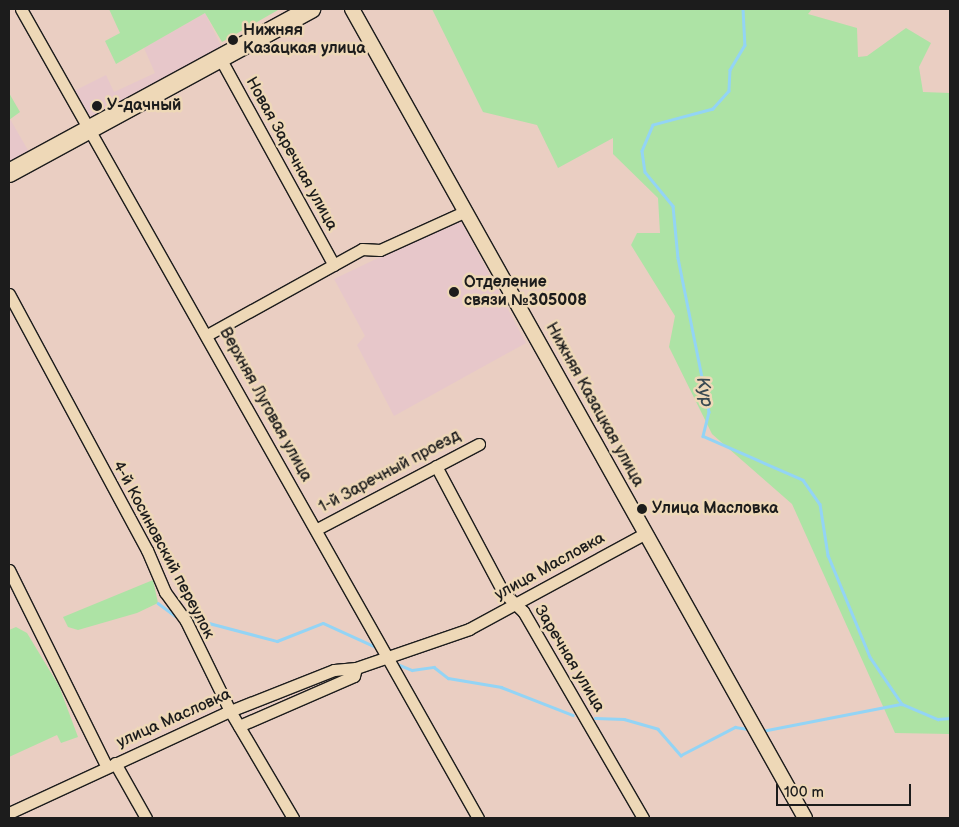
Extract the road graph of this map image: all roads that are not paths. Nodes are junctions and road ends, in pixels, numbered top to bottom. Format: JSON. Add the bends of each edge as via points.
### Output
{"nodes":[{"id":1,"x":21,"y":9,"type":"edge"},
{"id":2,"x":311,"y":9,"type":"edge"},
{"id":3,"x":352,"y":9,"type":"edge"},
{"id":4,"x":220,"y":58,"type":"junction"},
{"id":5,"x":91,"y":129,"type":"junction"},
{"id":6,"x":9,"y":173,"type":"edge"},
{"id":7,"x":466,"y":211,"type":"junction"},
{"id":8,"x":334,"y":265,"type":"junction"},
{"id":9,"x":9,"y":294,"type":"edge"},
{"id":10,"x":207,"y":335,"type":"junction"},
{"id":11,"x":479,"y":444,"type":"dead end"},
{"id":12,"x":436,"y":466,"type":"junction"},
{"id":13,"x":317,"y":529,"type":"junction"},
{"id":14,"x":646,"y":533,"type":"junction"},
{"id":15,"x":9,"y":570,"type":"edge"},
{"id":16,"x":514,"y":605,"type":"junction"},
{"id":17,"x":386,"y":656,"type":"junction"},
{"id":18,"x":356,"y":668,"type":"junction"},
{"id":19,"x":230,"y":711,"type":"junction"},
{"id":20,"x":239,"y":726,"type":"junction"},
{"id":21,"x":111,"y":765,"type":"junction"},
{"id":22,"x":9,"y":813,"type":"edge"},
{"id":23,"x":146,"y":818,"type":"edge"},
{"id":24,"x":292,"y":818,"type":"edge"},
{"id":25,"x":478,"y":818,"type":"edge"},
{"id":26,"x":643,"y":818,"type":"edge"},
{"id":27,"x":805,"y":818,"type":"edge"}],
"edges":[{"from":1,"to":5,"type":"street","name":"Верхняя Луговая улица"},
{"from":2,"to":4,"type":"main road"},
{"from":3,"to":7,"type":"street","name":"Нижняя Казацкая улица"},
{"from":4,"to":5,"type":"main road"},
{"from":4,"to":8,"type":"street","name":"Новая Заречная улица"},
{"from":5,"to":6,"type":"main road"},
{"from":5,"to":10,"type":"street","name":"Верхняя Луговая улица"},
{"from":7,"to":8,"type":"street","via":[[380,250],[362,249]]},
{"from":7,"to":14,"type":"street","name":"Нижняя Казацкая улица"},
{"from":8,"to":10,"type":"street"},
{"from":9,"to":19,"type":"street","name":"4-й Косиновский переулок"},
{"from":10,"to":13,"type":"street","name":"Верхняя Луговая улица"},
{"from":11,"to":12,"type":"street","name":"1-й Заречный проезд"},
{"from":12,"to":13,"type":"street","name":"1-й Заречный проезд"},
{"from":12,"to":16,"type":"street","name":"Заречная улица","via":[[503,592]]},
{"from":13,"to":17,"type":"street","name":"Верхняя Луговая улица"},
{"from":14,"to":16,"type":"street","name":"улица Масловка"},
{"from":14,"to":27,"type":"street","name":"Нижняя Казацкая улица"},
{"from":15,"to":21,"type":"street"},
{"from":16,"to":17,"type":"street","name":"улица Масловка","via":[[440,641]]},
{"from":16,"to":26,"type":"street","name":"Заречная улица","via":[[523,611]]},
{"from":17,"to":18,"type":"street","name":"улица Масловка"},
{"from":17,"to":25,"type":"street","name":"Верхняя Луговая улица"},
{"from":18,"to":19,"type":"street","name":"улица Масловка","via":[[334,670]]},
{"from":18,"to":20,"type":"street","name":"улица Масловка","via":[[354,676],[345,681]]},
{"from":19,"to":20,"type":"street","name":"4-й Косиновский переулок"},
{"from":19,"to":21,"type":"street","name":"улица Масловка"},
{"from":20,"to":24,"type":"street","name":"4-й Косиновский переулок"},
{"from":21,"to":22,"type":"street","name":"улица Масловка"},
{"from":21,"to":23,"type":"street"}]}
